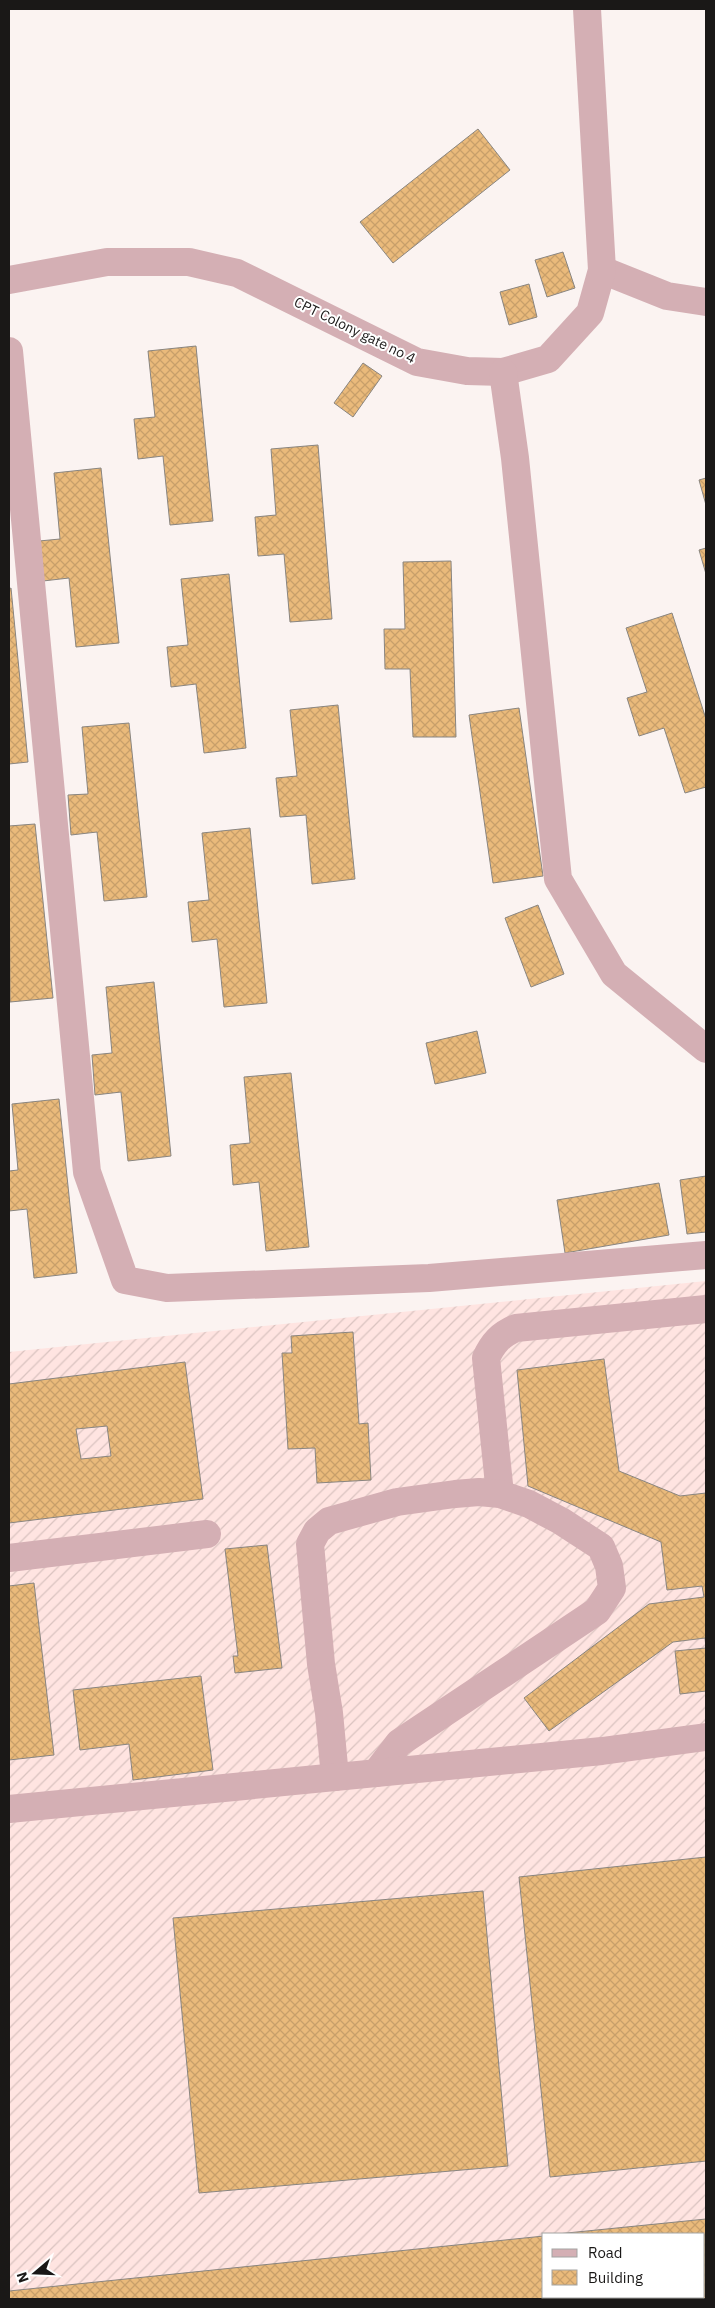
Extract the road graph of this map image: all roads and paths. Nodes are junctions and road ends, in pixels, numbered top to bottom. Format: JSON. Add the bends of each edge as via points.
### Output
{"nodes":[{"id":1,"x":587,"y":9,"type":"edge"},
{"id":2,"x":602,"y":270,"type":"junction"},
{"id":3,"x":9,"y":280,"type":"edge"},
{"id":4,"x":706,"y":302,"type":"edge"},
{"id":5,"x":9,"y":351,"type":"edge"},
{"id":6,"x":503,"y":372,"type":"junction"},
{"id":7,"x":706,"y":1049,"type":"edge"},
{"id":8,"x":706,"y":1255,"type":"edge"},
{"id":9,"x":706,"y":1309,"type":"edge"},
{"id":10,"x":500,"y":1494,"type":"junction"},
{"id":11,"x":207,"y":1534,"type":"dead end"},
{"id":12,"x":9,"y":1558,"type":"edge"},
{"id":13,"x":706,"y":1737,"type":"edge"},
{"id":14,"x":376,"y":1773,"type":"junction"},
{"id":15,"x":335,"y":1777,"type":"junction"},
{"id":16,"x":9,"y":1809,"type":"edge"}],
"edges":[{"from":1,"to":2,"type":"street","name":"CPT Colony gate no 4"},
{"from":2,"to":4,"type":"street","via":[[667,296]]},
{"from":2,"to":6,"type":"street","name":"CPT Colony gate no 4","via":[[590,313],[548,359]]},
{"from":3,"to":6,"type":"street","name":"CPT Colony gate no 4","via":[[107,262],[189,262],[237,273],[417,362],[467,371]]},
{"from":5,"to":8,"type":"street","via":[[87,1172],[125,1280],[167,1288],[409,1278]]},
{"from":6,"to":7,"type":"street","via":[[515,458],[558,879],[614,974]]},
{"from":9,"to":10,"type":"street","via":[[516,1328],[503,1334],[486,1358]]},
{"from":10,"to":14,"type":"street","via":[[545,1512],[601,1547],[609,1566],[612,1588],[597,1611],[399,1743]]},
{"from":10,"to":15,"type":"street","via":[[479,1492],[397,1502],[328,1521],[310,1544]]},
{"from":11,"to":12,"type":"street"},
{"from":13,"to":14,"type":"street","via":[[602,1751]]},
{"from":14,"to":15,"type":"street"},
{"from":15,"to":16,"type":"street"}]}
